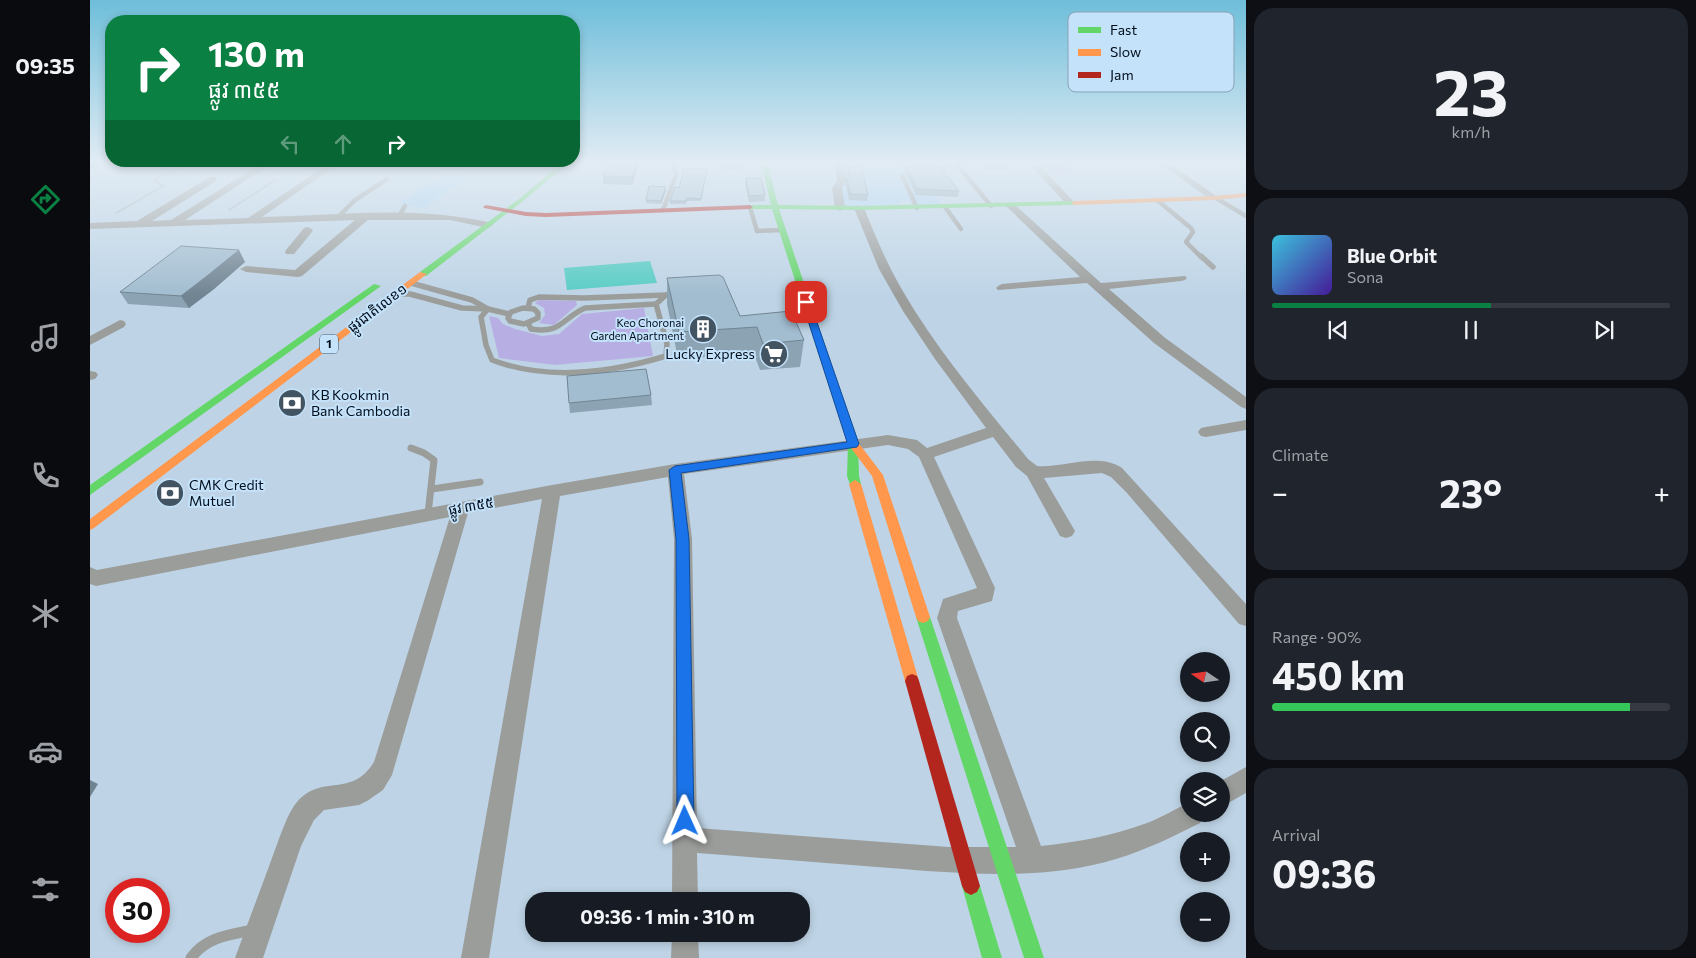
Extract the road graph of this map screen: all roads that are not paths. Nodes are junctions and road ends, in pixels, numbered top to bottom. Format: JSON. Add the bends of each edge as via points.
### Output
{"nodes":[{"id":1,"x":405,"y":206,"type":"dead end"},
{"id":2,"x":168,"y":207,"type":"edge"},
{"id":3,"x":199,"y":207,"type":"edge"},
{"id":4,"x":271,"y":207,"type":"edge"},
{"id":5,"x":350,"y":207,"type":"edge"},
{"id":6,"x":486,"y":207,"type":"joint"},
{"id":7,"x":511,"y":207,"type":"edge"},
{"id":8,"x":664,"y":207,"type":"edge"},
{"id":9,"x":750,"y":207,"type":"junction"},
{"id":10,"x":775,"y":207,"type":"junction"},
{"id":11,"x":945,"y":207,"type":"junction"},
{"id":12,"x":958,"y":207,"type":"edge"},
{"id":13,"x":1012,"y":207,"type":"edge"},
{"id":14,"x":1165,"y":207,"type":"edge"},
{"id":15,"x":1230,"y":207,"type":"edge"},
{"id":16,"x":840,"y":208,"type":"joint"},
{"id":17,"x":859,"y":208,"type":"junction"},
{"id":18,"x":917,"y":208,"type":"joint"},
{"id":19,"x":663,"y":210,"type":"junction"},
{"id":20,"x":506,"y":211,"type":"junction"},
{"id":21,"x":399,"y":216,"type":"junction"},
{"id":22,"x":1246,"y":216,"type":"edge"},
{"id":23,"x":364,"y":218,"type":"junction"},
{"id":24,"x":468,"y":220,"type":"junction"},
{"id":25,"x":249,"y":222,"type":"junction"},
{"id":26,"x":172,"y":224,"type":"junction"},
{"id":27,"x":488,"y":224,"type":"junction"},
{"id":28,"x":138,"y":225,"type":"junction"},
{"id":29,"x":92,"y":226,"type":"edge"},
{"id":30,"x":332,"y":226,"type":"junction"},
{"id":31,"x":351,"y":229,"type":"junction"},
{"id":32,"x":961,"y":229,"type":"dead end"},
{"id":33,"x":294,"y":230,"type":"dead end"},
{"id":34,"x":308,"y":230,"type":"junction"},
{"id":35,"x":783,"y":230,"type":"junction"},
{"id":36,"x":452,"y":232,"type":"dead end"},
{"id":37,"x":290,"y":252,"type":"dead end"},
{"id":38,"x":1213,"y":268,"type":"dead end"},
{"id":39,"x":246,"y":269,"type":"dead end"},
{"id":40,"x":387,"y":278,"type":"dead end"},
{"id":41,"x":1181,"y":278,"type":"dead end"},
{"id":42,"x":411,"y":283,"type":"junction"},
{"id":43,"x":1094,"y":283,"type":"junction"},
{"id":44,"x":1002,"y":288,"type":"dead end"},
{"id":45,"x":684,"y":293,"type":"edge"},
{"id":46,"x":397,"y":294,"type":"junction"},
{"id":47,"x":666,"y":295,"type":"junction"},
{"id":48,"x":584,"y":298,"type":"junction"},
{"id":49,"x":656,"y":304,"type":"junction"},
{"id":50,"x":528,"y":308,"type":"junction"},
{"id":51,"x":585,"y":308,"type":"junction"},
{"id":52,"x":488,"y":309,"type":"junction"},
{"id":53,"x":509,"y":314,"type":"junction"},
{"id":54,"x":528,"y":323,"type":"junction"},
{"id":55,"x":120,"y":324,"type":"dead end"},
{"id":56,"x":90,"y":341,"type":"edge"},
{"id":57,"x":1246,"y":404,"type":"edge"},
{"id":58,"x":1246,"y":425,"type":"edge"},
{"id":59,"x":996,"y":430,"type":"junction"},
{"id":60,"x":1206,"y":432,"type":"dead end"},
{"id":61,"x":853,"y":444,"type":"junction"},
{"id":62,"x":411,"y":448,"type":"dead end"},
{"id":63,"x":926,"y":454,"type":"junction"},
{"id":64,"x":675,"y":470,"type":"junction"},
{"id":65,"x":1032,"y":472,"type":"junction"},
{"id":66,"x":480,"y":482,"type":"dead end"},
{"id":67,"x":432,"y":489,"type":"junction"},
{"id":68,"x":90,"y":491,"type":"edge"},
{"id":69,"x":552,"y":491,"type":"junction"},
{"id":70,"x":461,"y":508,"type":"junction"},
{"id":71,"x":428,"y":514,"type":"junction"},
{"id":72,"x":90,"y":525,"type":"edge"},
{"id":73,"x":1066,"y":530,"type":"dead end"},
{"id":74,"x":92,"y":580,"type":"edge"},
{"id":75,"x":1246,"y":618,"type":"edge"},
{"id":76,"x":1246,"y":779,"type":"edge"},
{"id":77,"x":1230,"y":789,"type":"edge"},
{"id":78,"x":1180,"y":821,"type":"edge"},
{"id":79,"x":685,"y":840,"type":"junction"},
{"id":80,"x":1033,"y":859,"type":"junction"},
{"id":81,"x":1002,"y":860,"type":"junction"},
{"id":82,"x":964,"y":861,"type":"junction"},
{"id":83,"x":685,"y":892,"type":"edge"},
{"id":84,"x":260,"y":928,"type":"junction"},
{"id":85,"x":685,"y":942,"type":"edge"},
{"id":86,"x":191,"y":958,"type":"edge"},
{"id":87,"x":249,"y":958,"type":"edge"},
{"id":88,"x":476,"y":958,"type":"edge"},
{"id":89,"x":685,"y":958,"type":"edge"},
{"id":90,"x":992,"y":958,"type":"edge"},
{"id":91,"x":1034,"y":958,"type":"edge"}],
"edges":[{"from":1,"to":21,"type":"lane"},
{"from":2,"to":28,"type":"street"},
{"from":3,"to":26,"type":"street"},
{"from":4,"to":25,"type":"street"},
{"from":5,"to":30,"type":"lane"},
{"from":6,"to":20,"type":"main road"},
{"from":6,"to":24,"type":"main road"},
{"from":7,"to":20,"type":"main road","name":"ផ្លូវជាតិលេខ១","number":"1"},
{"from":8,"to":19,"type":"lane"},
{"from":9,"to":10,"type":"main road"},
{"from":9,"to":19,"type":"main road"},
{"from":9,"to":35,"type":"lane","via":[[757,231]]},
{"from":10,"to":16,"type":"main road"},
{"from":10,"to":35,"type":"main road"},
{"from":11,"to":12,"type":"main road"},
{"from":11,"to":18,"type":"main road"},
{"from":11,"to":32,"type":"lane"},
{"from":13,"to":43,"type":"street"},
{"from":14,"to":38,"type":"lane","via":[[1191,228],[1193,232],[1187,244]]},
{"from":15,"to":22,"type":"lane"},
{"from":16,"to":17,"type":"main road"},
{"from":17,"to":18,"type":"main road"},
{"from":17,"to":59,"type":"street","via":[[895,288],[952,376]]},
{"from":19,"to":20,"type":"main road","via":[[546,215]]},
{"from":20,"to":27,"type":"main road","name":"ផ្លូវជាតិលេខ១","number":"1"},
{"from":21,"to":23,"type":"street"},
{"from":21,"to":24,"type":"street"},
{"from":23,"to":30,"type":"street"},
{"from":23,"to":31,"type":"street"},
{"from":24,"to":27,"type":"street"},
{"from":24,"to":36,"type":"main road"},
{"from":25,"to":26,"type":"street"},
{"from":25,"to":30,"type":"street"},
{"from":26,"to":28,"type":"street"},
{"from":27,"to":42,"type":"main road","name":"ផ្លូវជាតិលេខ១","number":"1"},
{"from":28,"to":29,"type":"street"},
{"from":30,"to":31,"type":"street"},
{"from":30,"to":34,"type":"street"},
{"from":31,"to":39,"type":"street","via":[[298,274]]},
{"from":33,"to":34,"type":"street"},
{"from":34,"to":37,"type":"street"},
{"from":35,"to":61,"type":"main road"},
{"from":40,"to":68,"type":"main road","name":"ផ្លូវជាតិលេខ១","number":"1"},
{"from":41,"to":43,"type":"street"},
{"from":42,"to":46,"type":"main road","name":"ផ្លូវជាតិលេខ១","number":"1"},
{"from":42,"to":52,"type":"lane","via":[[472,300]]},
{"from":43,"to":44,"type":"street"},
{"from":43,"to":57,"type":"street","via":[[1159,340]]},
{"from":45,"to":47,"type":"lane"},
{"from":46,"to":52,"type":"lane","via":[[410,294],[462,308]]},
{"from":46,"to":72,"type":"main road","name":"ផ្លូវជាតិលេខ១","number":"1"},
{"from":47,"to":48,"type":"lane"},
{"from":47,"to":49,"type":"lane"},
{"from":48,"to":50,"type":"lane","via":[[539,297],[530,300]]},
{"from":48,"to":51,"type":"lane"},
{"from":49,"to":51,"type":"lane"},
{"from":49,"to":52,"type":"lane","via":[[667,344],[666,356],[651,362],[612,368],[555,373],[529,371],[492,360],[481,317]]},
{"from":50,"to":53,"type":"lane"},
{"from":50,"to":54,"type":"lane","via":[[537,311],[538,316]]},
{"from":51,"to":54,"type":"lane","via":[[554,331],[543,332],[531,328]]},
{"from":52,"to":53,"type":"lane"},
{"from":53,"to":54,"type":"lane","via":[[508,318],[513,323]]},
{"from":55,"to":56,"type":"street"},
{"from":58,"to":60,"type":"street"},
{"from":59,"to":63,"type":"street"},
{"from":59,"to":65,"type":"street"},
{"from":61,"to":63,"type":"street","name":"ផ្លូវ ៣៥៥","via":[[900,441],[912,444]]},
{"from":61,"to":64,"type":"street","name":"ផ្លូវ ៣៥៥"},
{"from":61,"to":81,"type":"main road","via":[[877,475]]},
{"from":61,"to":82,"type":"main road","via":[[853,476]]},
{"from":62,"to":67,"type":"lane","via":[[434,460]]},
{"from":63,"to":80,"type":"street","via":[[986,588],[985,595],[950,605],[947,618]]},
{"from":64,"to":69,"type":"street","name":"ផ្លូវ ៣៥៥"},
{"from":64,"to":79,"type":"street","via":[[683,539]]},
{"from":65,"to":73,"type":"street"},
{"from":65,"to":75,"type":"street","via":[[1110,469],[1122,477]]},
{"from":66,"to":67,"type":"lane"},
{"from":67,"to":71,"type":"lane"},
{"from":69,"to":70,"type":"street","name":"ផ្លូវ ៣៥៥"},
{"from":69,"to":88,"type":"street"},
{"from":70,"to":71,"type":"street","name":"ផ្លូវ ៣៥៥"},
{"from":70,"to":84,"type":"street","via":[[384,767],[375,782],[359,793],[320,799],[304,811]]},
{"from":71,"to":74,"type":"street","name":"ផ្លូវ ៣៥៥"},
{"from":76,"to":77,"type":"street"},
{"from":78,"to":80,"type":"street","via":[[1106,850]]},
{"from":79,"to":82,"type":"street"},
{"from":79,"to":83,"type":"street"},
{"from":80,"to":81,"type":"street"},
{"from":81,"to":82,"type":"street"},
{"from":81,"to":91,"type":"main road"},
{"from":82,"to":90,"type":"main road"},
{"from":84,"to":86,"type":"lane","via":[[211,939],[199,946]]},
{"from":84,"to":87,"type":"street"},
{"from":85,"to":89,"type":"street"}]}
